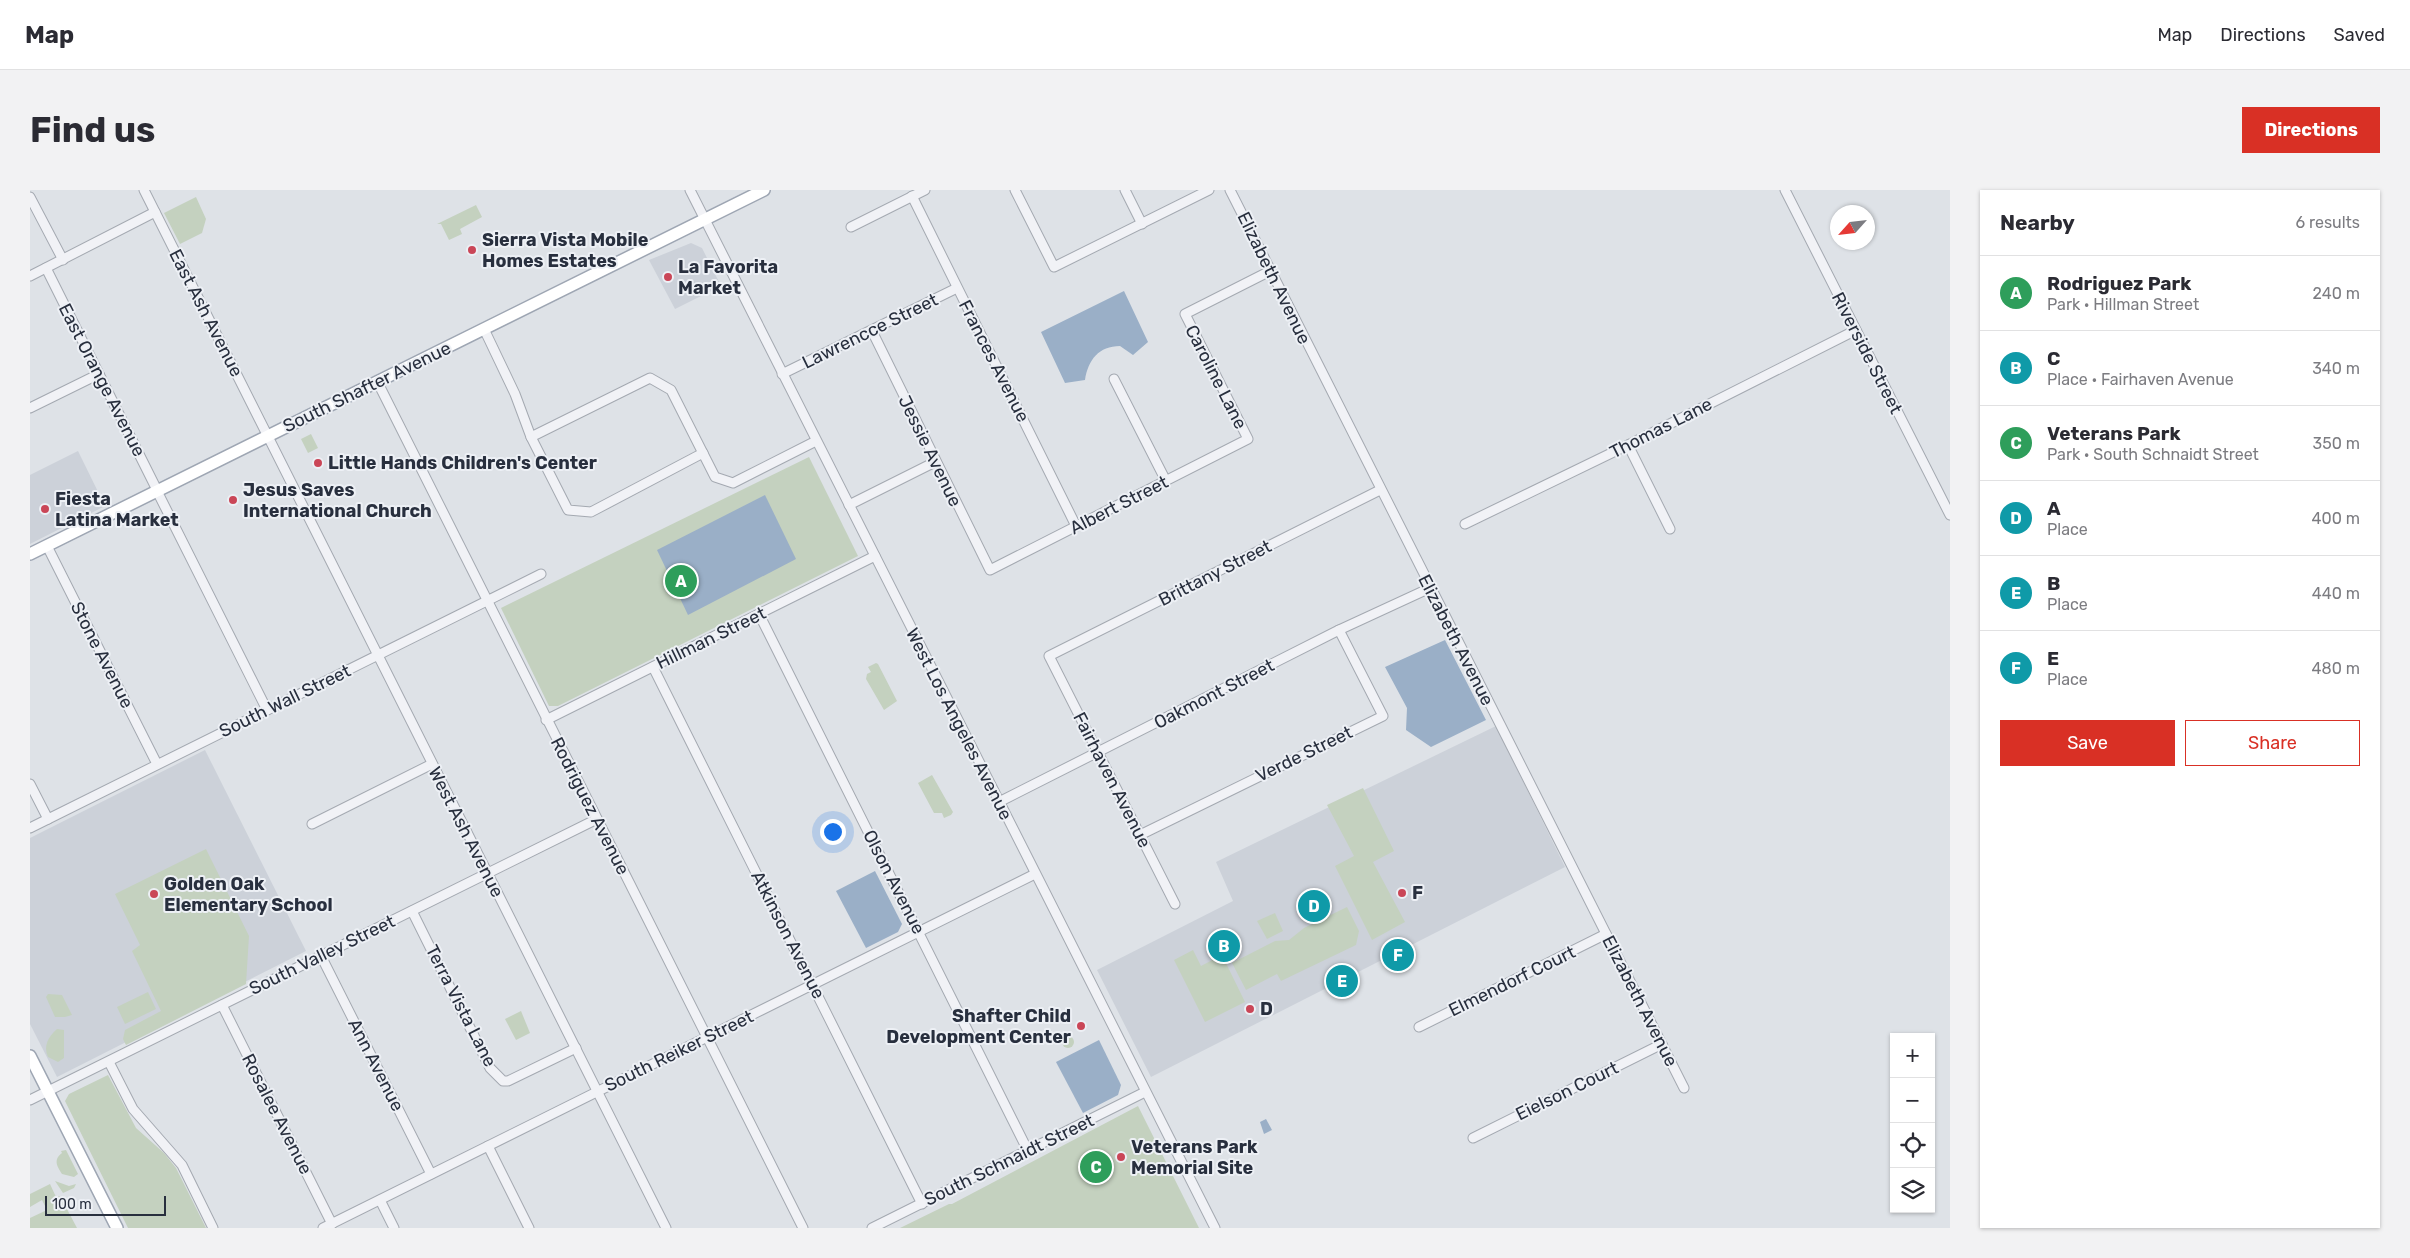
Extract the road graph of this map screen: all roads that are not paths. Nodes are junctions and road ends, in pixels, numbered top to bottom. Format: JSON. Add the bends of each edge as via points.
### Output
{"nodes":[{"id":1,"x":144,"y":190,"type":"edge"},
{"id":2,"x":690,"y":190,"type":"edge"},
{"id":3,"x":764,"y":190,"type":"edge"},
{"id":4,"x":925,"y":190,"type":"edge"},
{"id":5,"x":1015,"y":190,"type":"edge"},
{"id":6,"x":1124,"y":190,"type":"edge"},
{"id":7,"x":1209,"y":190,"type":"edge"},
{"id":8,"x":1230,"y":190,"type":"edge"},
{"id":9,"x":1785,"y":190,"type":"edge"},
{"id":10,"x":912,"y":196,"type":"junction"},
{"id":11,"x":30,"y":197,"type":"edge"},
{"id":12,"x":155,"y":212,"type":"junction"},
{"id":13,"x":704,"y":220,"type":"junction"},
{"id":14,"x":1142,"y":224,"type":"junction"},
{"id":15,"x":852,"y":227,"type":"dead end"},
{"id":16,"x":63,"y":260,"type":"junction"},
{"id":17,"x":46,"y":268,"type":"junction"},
{"id":18,"x":1270,"y":271,"type":"junction"},
{"id":19,"x":30,"y":276,"type":"edge"},
{"id":20,"x":957,"y":288,"type":"junction"},
{"id":21,"x":484,"y":329,"type":"junction"},
{"id":22,"x":1856,"y":330,"type":"junction"},
{"id":23,"x":872,"y":331,"type":"junction"},
{"id":24,"x":99,"y":374,"type":"junction"},
{"id":25,"x":782,"y":374,"type":"junction"},
{"id":26,"x":1114,"y":379,"type":"dead end"},
{"id":27,"x":378,"y":382,"type":"junction"},
{"id":28,"x":30,"y":408,"type":"edge"},
{"id":29,"x":267,"y":437,"type":"junction"},
{"id":30,"x":531,"y":437,"type":"junction"},
{"id":31,"x":1248,"y":439,"type":"joint"},
{"id":32,"x":816,"y":441,"type":"junction"},
{"id":33,"x":1628,"y":445,"type":"junction"},
{"id":34,"x":703,"y":453,"type":"junction"},
{"id":35,"x":935,"y":462,"type":"junction"},
{"id":36,"x":1166,"y":481,"type":"junction"},
{"id":37,"x":1380,"y":490,"type":"junction"},
{"id":38,"x":157,"y":492,"type":"junction"},
{"id":39,"x":849,"y":505,"type":"junction"},
{"id":40,"x":1950,"y":515,"type":"edge"},
{"id":41,"x":1465,"y":524,"type":"dead end"},
{"id":42,"x":1076,"y":526,"type":"junction"},
{"id":43,"x":1670,"y":529,"type":"dead end"},
{"id":44,"x":47,"y":546,"type":"junction"},
{"id":45,"x":30,"y":554,"type":"edge"},
{"id":46,"x":875,"y":556,"type":"junction"},
{"id":47,"x":990,"y":570,"type":"joint"},
{"id":48,"x":540,"y":574,"type":"dead end"},
{"id":49,"x":1430,"y":588,"type":"junction"},
{"id":50,"x":486,"y":601,"type":"junction"},
{"id":51,"x":759,"y":614,"type":"junction"},
{"id":52,"x":1339,"y":630,"type":"junction"},
{"id":53,"x":377,"y":655,"type":"junction"},
{"id":54,"x":1049,"y":656,"type":"joint"},
{"id":55,"x":653,"y":667,"type":"junction"},
{"id":56,"x":267,"y":710,"type":"junction"},
{"id":57,"x":546,"y":720,"type":"junction"},
{"id":58,"x":1098,"y":752,"type":"junction"},
{"id":59,"x":157,"y":764,"type":"junction"},
{"id":60,"x":432,"y":764,"type":"junction"},
{"id":61,"x":30,"y":784,"type":"edge"},
{"id":62,"x":999,"y":802,"type":"junction"},
{"id":63,"x":48,"y":819,"type":"junction"},
{"id":64,"x":596,"y":819,"type":"junction"},
{"id":65,"x":312,"y":824,"type":"dead end"},
{"id":66,"x":30,"y":828,"type":"edge"},
{"id":67,"x":1140,"y":835,"type":"junction"},
{"id":68,"x":487,"y":873,"type":"junction"},
{"id":69,"x":1035,"y":874,"type":"junction"},
{"id":70,"x":1175,"y":904,"type":"dead end"},
{"id":71,"x":412,"y":910,"type":"junction"},
{"id":72,"x":919,"y":932,"type":"junction"},
{"id":73,"x":1606,"y":934,"type":"junction"},
{"id":74,"x":321,"y":956,"type":"junction"},
{"id":75,"x":813,"y":985,"type":"junction"},
{"id":76,"x":222,"y":1005,"type":"junction"},
{"id":77,"x":1419,"y":1028,"type":"dead end"},
{"id":78,"x":707,"y":1037,"type":"junction"},
{"id":79,"x":1662,"y":1044,"type":"junction"},
{"id":80,"x":576,"y":1048,"type":"junction"},
{"id":81,"x":30,"y":1056,"type":"edge"},
{"id":82,"x":109,"y":1062,"type":"junction"},
{"id":83,"x":1684,"y":1088,"type":"dead end"},
{"id":84,"x":48,"y":1092,"type":"junction"},
{"id":85,"x":597,"y":1092,"type":"junction"},
{"id":86,"x":1145,"y":1092,"type":"junction"},
{"id":87,"x":30,"y":1100,"type":"edge"},
{"id":88,"x":1473,"y":1138,"type":"dead end"},
{"id":89,"x":488,"y":1146,"type":"junction"},
{"id":90,"x":1028,"y":1151,"type":"junction"},
{"id":91,"x":431,"y":1174,"type":"junction"},
{"id":92,"x":380,"y":1200,"type":"junction"},
{"id":93,"x":922,"y":1204,"type":"junction"},
{"id":94,"x":332,"y":1224,"type":"junction"},
{"id":95,"x":117,"y":1228,"type":"edge"},
{"id":96,"x":213,"y":1228,"type":"edge"},
{"id":97,"x":323,"y":1228,"type":"edge"},
{"id":98,"x":394,"y":1228,"type":"edge"},
{"id":99,"x":529,"y":1228,"type":"edge"},
{"id":100,"x":666,"y":1228,"type":"edge"},
{"id":101,"x":803,"y":1228,"type":"edge"},
{"id":102,"x":872,"y":1228,"type":"edge"},
{"id":103,"x":1215,"y":1228,"type":"edge"}],
"edges":[{"from":1,"to":12,"type":"street","name":"East Ash Avenue"},
{"from":2,"to":13,"type":"street","name":"West Los Angeles Avenue"},
{"from":3,"to":13,"type":"main road","name":"South Shafter Avenue"},
{"from":4,"to":10,"type":"street"},
{"from":5,"to":14,"type":"street","via":[[1054,267]]},
{"from":6,"to":14,"type":"street"},
{"from":7,"to":14,"type":"street"},
{"from":8,"to":18,"type":"street","name":"Elizabeth Avenue"},
{"from":9,"to":22,"type":"street","name":"Riverside Street"},
{"from":10,"to":15,"type":"street"},
{"from":10,"to":20,"type":"street","name":"Frances Avenue"},
{"from":11,"to":16,"type":"street"},
{"from":12,"to":16,"type":"street"},
{"from":12,"to":29,"type":"street","name":"East Ash Avenue"},
{"from":13,"to":21,"type":"main road","name":"South Shafter Avenue"},
{"from":13,"to":25,"type":"street","name":"West Los Angeles Avenue"},
{"from":16,"to":17,"type":"street"},
{"from":17,"to":19,"type":"street"},
{"from":17,"to":24,"type":"street","name":"East Orange Avenue"},
{"from":18,"to":31,"type":"street","name":"Caroline Lane","via":[[1185,314]]},
{"from":18,"to":37,"type":"street","name":"Elizabeth Avenue"},
{"from":20,"to":23,"type":"street","name":"Lawrencce Street"},
{"from":20,"to":42,"type":"street","name":"Frances Avenue"},
{"from":21,"to":27,"type":"main road","name":"South Shafter Avenue"},
{"from":21,"to":30,"type":"street"},
{"from":22,"to":33,"type":"street","name":"Thomas Lane"},
{"from":22,"to":40,"type":"street","name":"Riverside Street"},
{"from":23,"to":25,"type":"street","name":"Lawrencce Street"},
{"from":23,"to":35,"type":"street","name":"Jessie Avenue"},
{"from":24,"to":28,"type":"street"},
{"from":24,"to":38,"type":"street","name":"East Orange Avenue"},
{"from":25,"to":32,"type":"street","name":"West Los Angeles Avenue"},
{"from":26,"to":36,"type":"street"},
{"from":27,"to":29,"type":"main road","name":"South Shafter Avenue"},
{"from":27,"to":50,"type":"street","name":"Rodriguez Avenue"},
{"from":29,"to":38,"type":"main road","name":"South Shafter Avenue"},
{"from":29,"to":53,"type":"street","name":"West Ash Avenue"},
{"from":30,"to":34,"type":"street","via":[[650,378],[670,390]]},
{"from":30,"to":34,"type":"street","via":[[568,510],[590,512]]},
{"from":31,"to":36,"type":"street","name":"Albert Street"},
{"from":32,"to":34,"type":"street","via":[[733,483],[715,477]]},
{"from":32,"to":39,"type":"street","name":"West Los Angeles Avenue"},
{"from":33,"to":41,"type":"street","name":"Thomas Lane"},
{"from":33,"to":43,"type":"street"},
{"from":35,"to":39,"type":"street"},
{"from":35,"to":47,"type":"street","name":"Jessie Avenue"},
{"from":36,"to":42,"type":"street","name":"Albert Street"},
{"from":37,"to":49,"type":"street","name":"Elizabeth Avenue"},
{"from":37,"to":54,"type":"street","name":"Brittany Street"},
{"from":38,"to":44,"type":"main road","name":"South Shafter Avenue"},
{"from":38,"to":56,"type":"street","name":"East Orange Avenue"},
{"from":39,"to":46,"type":"street","name":"West Los Angeles Avenue"},
{"from":42,"to":47,"type":"street","name":"Albert Street"},
{"from":44,"to":45,"type":"main road","name":"South Shafter Avenue"},
{"from":44,"to":59,"type":"street","name":"Stone Avenue"},
{"from":46,"to":51,"type":"street","name":"Hillman Street"},
{"from":46,"to":62,"type":"street","name":"West Los Angeles Avenue"},
{"from":48,"to":50,"type":"street","name":"South Wall Street"},
{"from":49,"to":52,"type":"street","name":"Oakmont Street"},
{"from":49,"to":73,"type":"street","name":"Elizabeth Avenue"},
{"from":50,"to":53,"type":"street","name":"South Wall Street"},
{"from":50,"to":57,"type":"street","name":"Rodriguez Avenue"},
{"from":51,"to":55,"type":"street","name":"Hillman Street"},
{"from":51,"to":72,"type":"street","name":"Olson Avenue"},
{"from":52,"to":58,"type":"street","name":"Oakmont Street"},
{"from":52,"to":67,"type":"street","name":"Verde Street","via":[[1383,716]]},
{"from":53,"to":56,"type":"street","name":"South Wall Street"},
{"from":53,"to":60,"type":"street","name":"West Ash Avenue"},
{"from":54,"to":58,"type":"street","name":"Fairhaven Avenue"},
{"from":55,"to":57,"type":"street","name":"Hillman Street"},
{"from":55,"to":75,"type":"street","name":"Atkinson Avenue"},
{"from":56,"to":59,"type":"street","name":"South Wall Street"},
{"from":57,"to":64,"type":"street","name":"Rodriguez Avenue"},
{"from":58,"to":62,"type":"street","name":"Oakmont Street"},
{"from":58,"to":67,"type":"street","name":"Fairhaven Avenue"},
{"from":59,"to":63,"type":"street","name":"South Wall Street"},
{"from":60,"to":65,"type":"street"},
{"from":60,"to":68,"type":"street","name":"West Ash Avenue"},
{"from":61,"to":63,"type":"street"},
{"from":62,"to":69,"type":"street","name":"West Los Angeles Avenue"},
{"from":63,"to":66,"type":"street","name":"South Wall Street"},
{"from":64,"to":68,"type":"street","name":"South Valley Street"},
{"from":64,"to":78,"type":"street","name":"Rodriguez Avenue"},
{"from":67,"to":70,"type":"street","name":"Fairhaven Avenue"},
{"from":68,"to":71,"type":"street","name":"South Valley Street"},
{"from":68,"to":80,"type":"street","name":"West Ash Avenue"},
{"from":69,"to":72,"type":"street","name":"South Reiker Street"},
{"from":69,"to":86,"type":"street","name":"West Los Angeles Avenue"},
{"from":71,"to":74,"type":"street","name":"South Valley Street"},
{"from":71,"to":80,"type":"street","name":"Terra Vista Lane","via":[[490,1068],[503,1081]]},
{"from":72,"to":75,"type":"street","name":"South Reiker Street"},
{"from":72,"to":90,"type":"street","name":"Olson Avenue"},
{"from":73,"to":77,"type":"street","name":"Elmendorf Court"},
{"from":73,"to":79,"type":"street","name":"Elizabeth Avenue"},
{"from":74,"to":76,"type":"street","name":"South Valley Street"},
{"from":74,"to":91,"type":"street","name":"Ann Avenue"},
{"from":75,"to":78,"type":"street","name":"South Reiker Street"},
{"from":75,"to":93,"type":"street","name":"Atkinson Avenue"},
{"from":76,"to":82,"type":"street","name":"South Valley Street"},
{"from":76,"to":94,"type":"street","name":"Rosalee Avenue"},
{"from":78,"to":85,"type":"street","name":"South Reiker Street"},
{"from":78,"to":101,"type":"street","name":"Rodriguez Avenue"},
{"from":79,"to":83,"type":"street","name":"Elizabeth Avenue"},
{"from":79,"to":88,"type":"street","name":"Eielson Court"},
{"from":80,"to":85,"type":"street","name":"West Ash Avenue"},
{"from":81,"to":84,"type":"main road"},
{"from":82,"to":84,"type":"street","name":"South Valley Street"},
{"from":82,"to":96,"type":"street","via":[[133,1110],[182,1165]]},
{"from":84,"to":87,"type":"street","name":"South Valley Street"},
{"from":84,"to":95,"type":"main road"},
{"from":85,"to":89,"type":"street","name":"South Reiker Street"},
{"from":85,"to":100,"type":"street","name":"West Ash Avenue"},
{"from":86,"to":90,"type":"street","name":"South Schnaidt Street"},
{"from":86,"to":103,"type":"street","name":"West Los Angeles Avenue"},
{"from":89,"to":91,"type":"street","name":"South Reiker Street"},
{"from":89,"to":99,"type":"street"},
{"from":90,"to":93,"type":"street","name":"South Schnaidt Street"},
{"from":91,"to":92,"type":"street","name":"South Reiker Street"},
{"from":92,"to":94,"type":"street","name":"South Reiker Street"},
{"from":92,"to":98,"type":"street"},
{"from":93,"to":102,"type":"street","name":"South Schnaidt Street"},
{"from":94,"to":97,"type":"street","name":"South Reiker Street"}]}
